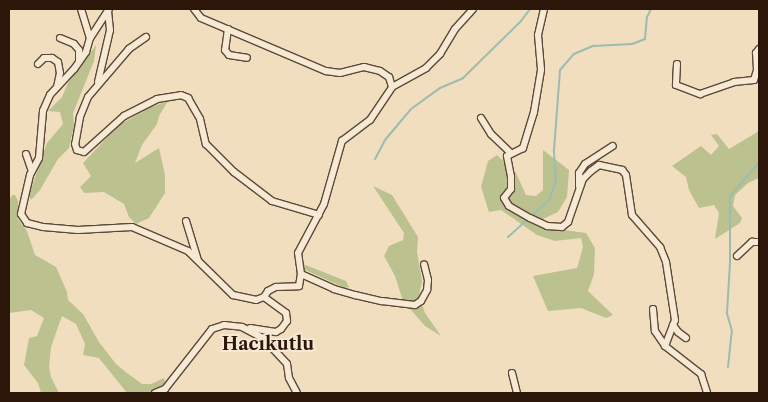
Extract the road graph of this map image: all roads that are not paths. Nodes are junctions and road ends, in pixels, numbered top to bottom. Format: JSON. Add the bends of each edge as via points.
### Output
{"nodes":[{"id":1,"x":82,"y":9,"type":"edge"},
{"id":2,"x":108,"y":9,"type":"edge"},
{"id":3,"x":194,"y":9,"type":"edge"},
{"id":4,"x":473,"y":9,"type":"edge"},
{"id":5,"x":544,"y":9,"type":"edge"},
{"id":6,"x":228,"y":29,"type":"junction"},
{"id":7,"x":146,"y":37,"type":"dead end"},
{"id":8,"x":60,"y":38,"type":"dead end"},
{"id":9,"x":90,"y":38,"type":"junction"},
{"id":10,"x":759,"y":48,"type":"edge"},
{"id":11,"x":247,"y":58,"type":"dead end"},
{"id":12,"x":79,"y":62,"type":"junction"},
{"id":13,"x":38,"y":64,"type":"dead end"},
{"id":14,"x":677,"y":64,"type":"dead end"},
{"id":15,"x":97,"y":83,"type":"junction"},
{"id":16,"x":392,"y":87,"type":"junction"},
{"id":17,"x":57,"y":88,"type":"junction"},
{"id":18,"x":481,"y":118,"type":"dead end"},
{"id":19,"x":613,"y":146,"type":"dead end"},
{"id":20,"x":511,"y":153,"type":"junction"},
{"id":21,"x":26,"y":154,"type":"dead end"},
{"id":22,"x":32,"y":171,"type":"junction"},
{"id":23,"x":579,"y":190,"type":"junction"},
{"id":24,"x":319,"y":214,"type":"junction"},
{"id":25,"x":186,"y":221,"type":"dead end"},
{"id":26,"x":759,"y":242,"type":"edge"},
{"id":27,"x":737,"y":256,"type":"dead end"},
{"id":28,"x":197,"y":258,"type":"junction"},
{"id":29,"x":424,"y":264,"type":"dead end"},
{"id":30,"x":301,"y":274,"type":"junction"},
{"id":31,"x":264,"y":297,"type":"junction"},
{"id":32,"x":653,"y":309,"type":"dead end"},
{"id":33,"x":674,"y":325,"type":"junction"},
{"id":34,"x":242,"y":328,"type":"junction"},
{"id":35,"x":686,"y":338,"type":"dead end"},
{"id":36,"x":665,"y":346,"type":"junction"},
{"id":37,"x":512,"y":373,"type":"dead end"},
{"id":38,"x":155,"y":393,"type":"edge"},
{"id":39,"x":297,"y":393,"type":"edge"},
{"id":40,"x":517,"y":393,"type":"edge"},
{"id":41,"x":708,"y":393,"type":"edge"}],
"edges":[{"from":1,"to":9,"type":"street"},
{"from":2,"to":9,"type":"street"},
{"from":2,"to":15,"type":"street","via":[[110,30]]},
{"from":3,"to":6,"type":"street","via":[[201,18]]},
{"from":4,"to":16,"type":"street","via":[[426,68]]},
{"from":5,"to":20,"type":"street","via":[[538,35],[541,70],[534,112],[523,148]]},
{"from":6,"to":11,"type":"street","via":[[225,50],[229,55]]},
{"from":6,"to":16,"type":"street","via":[[326,71],[340,73],[364,67],[380,71],[389,77]]},
{"from":7,"to":15,"type":"street","via":[[135,43]]},
{"from":8,"to":12,"type":"street","via":[[79,50]]},
{"from":9,"to":12,"type":"street"},
{"from":10,"to":14,"type":"street","via":[[754,80],[734,82],[700,94],[676,86]]},
{"from":12,"to":17,"type":"street"},
{"from":13,"to":17,"type":"street","via":[[44,58],[58,62]]},
{"from":15,"to":24,"type":"street","via":[[80,116],[75,144],[80,152],[84,152],[124,116],[157,99],[181,95],[188,98],[200,118],[206,144],[234,172],[272,201]]},
{"from":16,"to":24,"type":"street","via":[[370,120],[342,141]]},
{"from":17,"to":22,"type":"street","via":[[43,111],[42,143]]},
{"from":18,"to":20,"type":"street","via":[[491,134]]},
{"from":19,"to":23,"type":"street","via":[[584,164],[579,173]]},
{"from":20,"to":23,"type":"street","via":[[507,162],[511,189],[504,198],[515,210],[546,226],[562,227],[572,214]]},
{"from":21,"to":22,"type":"street"},
{"from":22,"to":28,"type":"street","via":[[21,214],[28,223],[78,230],[132,228],[188,251]]},
{"from":23,"to":33,"type":"street","via":[[583,179],[599,166],[622,170],[626,175],[632,215],[660,247],[666,262]]},
{"from":24,"to":30,"type":"street","via":[[298,253]]},
{"from":25,"to":28,"type":"street"},
{"from":26,"to":27,"type":"street","via":[[752,242]]},
{"from":28,"to":31,"type":"street","via":[[233,294],[256,300]]},
{"from":29,"to":30,"type":"street","via":[[427,290],[415,305],[355,295]]},
{"from":30,"to":31,"type":"street","via":[[299,286],[276,287]]},
{"from":31,"to":34,"type":"street","via":[[286,313],[287,321],[281,330]]},
{"from":32,"to":36,"type":"street","via":[[655,331]]},
{"from":33,"to":35,"type":"street"},
{"from":33,"to":36,"type":"street"},
{"from":34,"to":38,"type":"street","via":[[224,325],[212,329],[165,389]]},
{"from":34,"to":39,"type":"street","via":[[263,338],[287,364],[289,378]]},
{"from":36,"to":41,"type":"street","via":[[701,374]]},
{"from":37,"to":40,"type":"street"}]}
